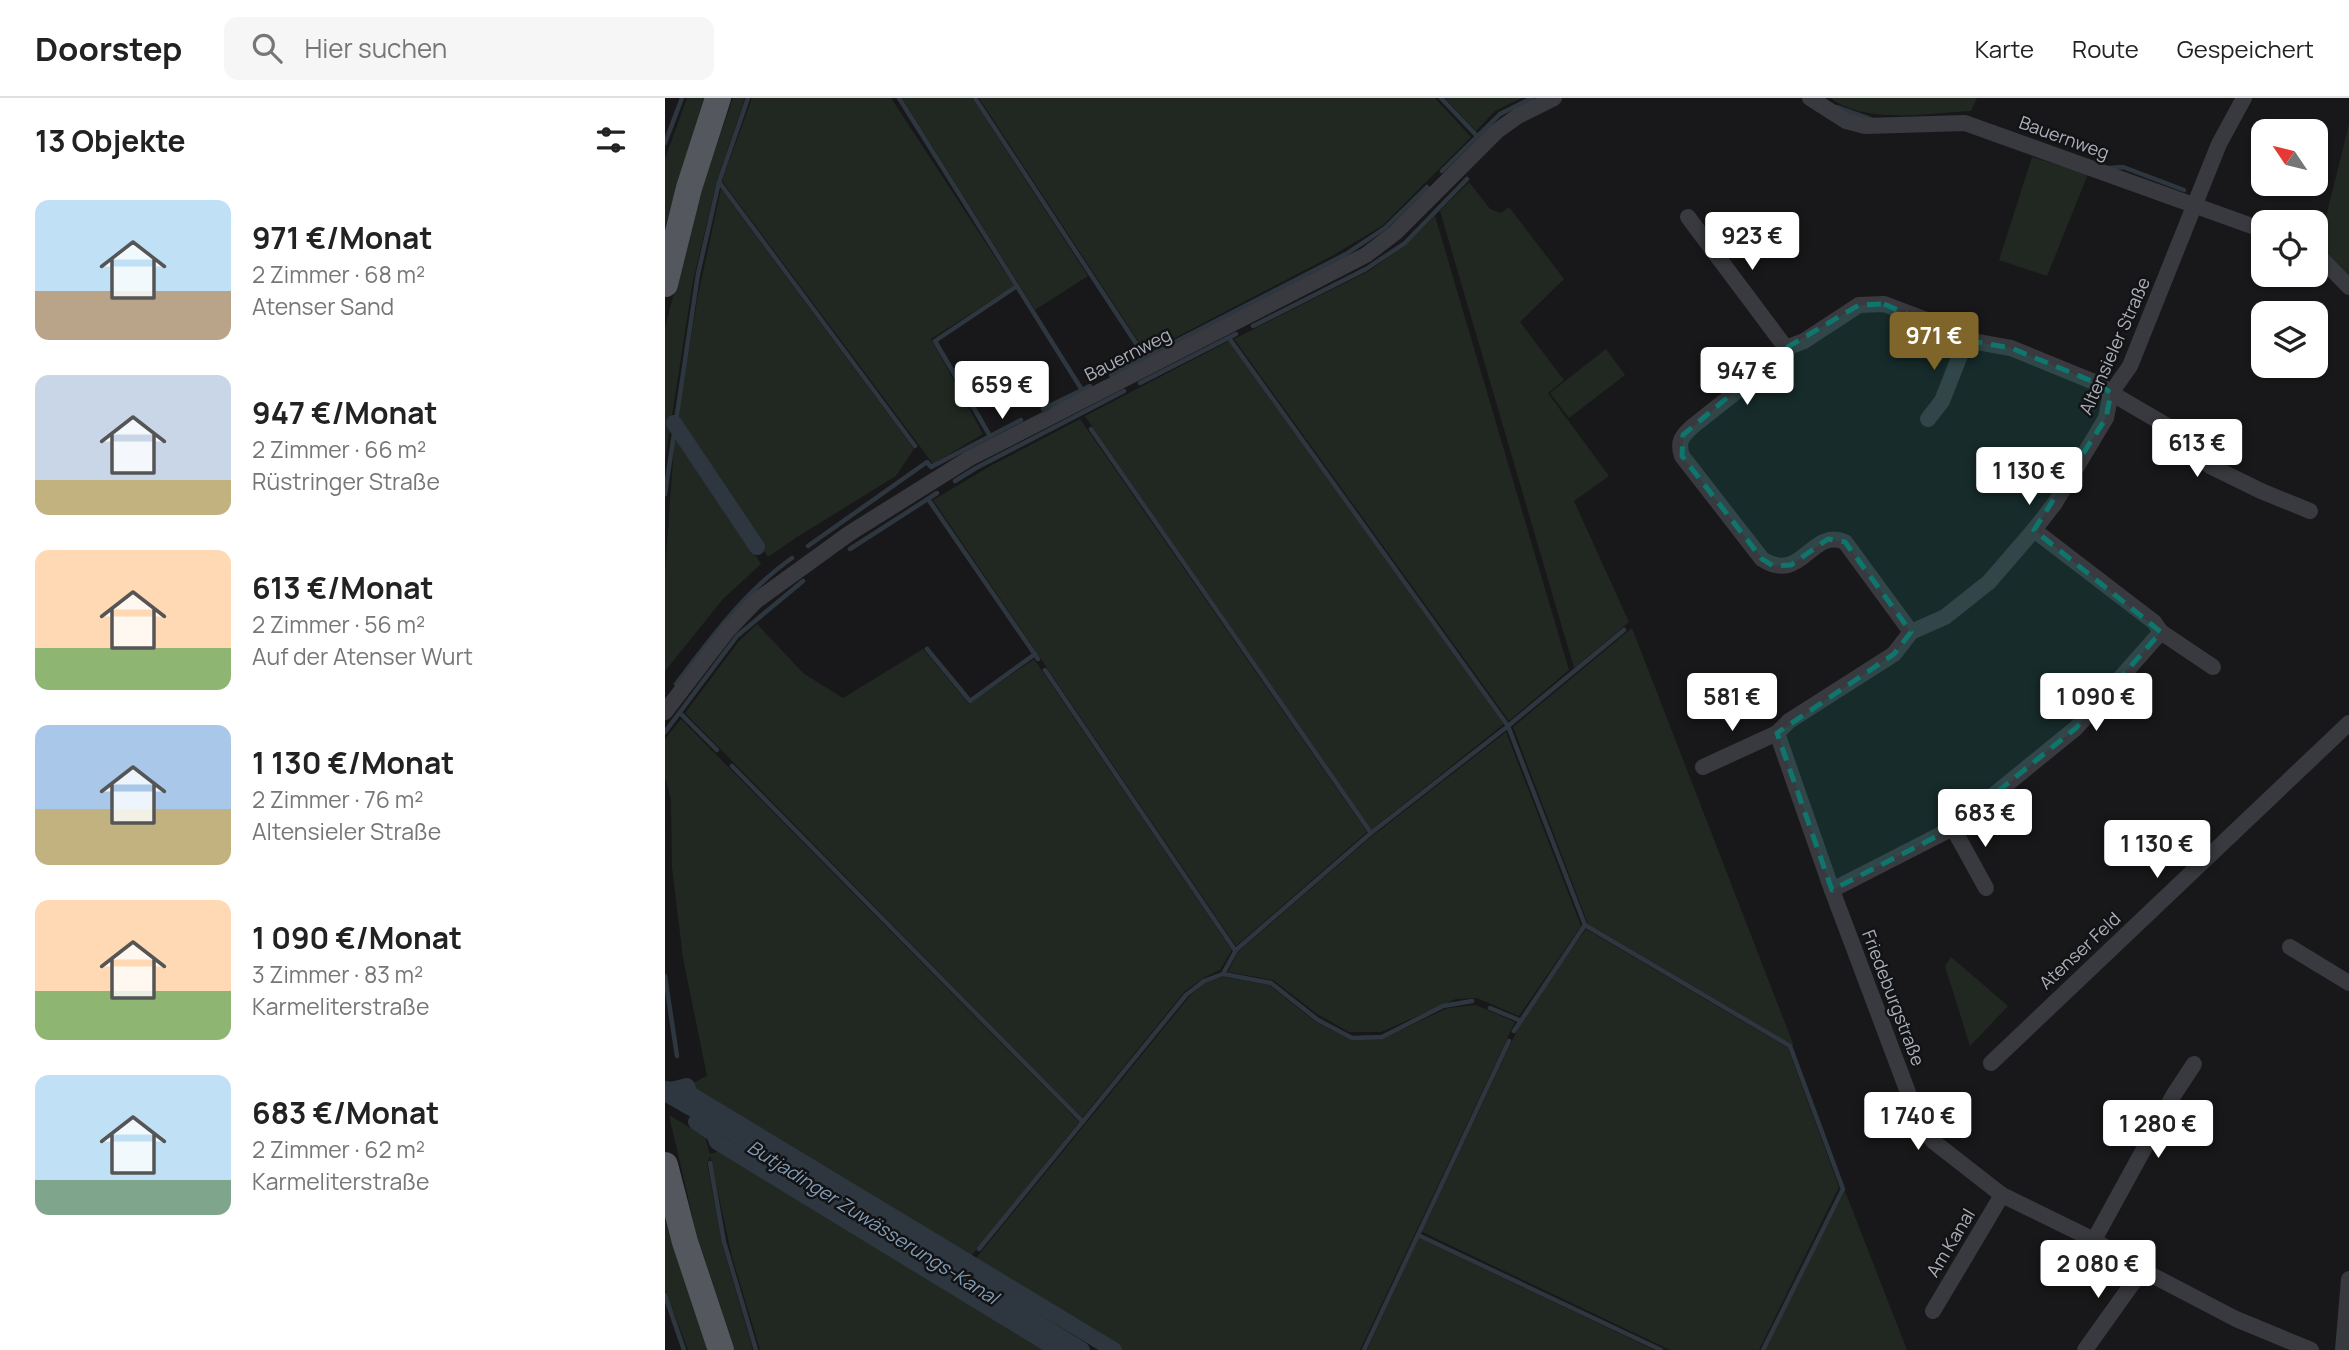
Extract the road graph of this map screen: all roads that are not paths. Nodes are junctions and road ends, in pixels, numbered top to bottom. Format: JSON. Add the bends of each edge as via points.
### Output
{"nodes":[{"id":1,"x":719,"y":98,"type":"edge"},
{"id":2,"x":1554,"y":98,"type":"edge"},
{"id":3,"x":1810,"y":98,"type":"edge"},
{"id":4,"x":2244,"y":98,"type":"edge"},
{"id":5,"x":2196,"y":206,"type":"junction"},
{"id":6,"x":1688,"y":217,"type":"dead end"},
{"id":7,"x":2251,"y":226,"type":"edge"},
{"id":8,"x":2328,"y":265,"type":"edge"},
{"id":9,"x":665,"y":284,"type":"edge"},
{"id":10,"x":2349,"y":287,"type":"edge"},
{"id":11,"x":1966,"y":340,"type":"junction"},
{"id":12,"x":1786,"y":348,"type":"junction"},
{"id":13,"x":2111,"y":393,"type":"junction"},
{"id":14,"x":1928,"y":419,"type":"dead end"},
{"id":15,"x":2310,"y":511,"type":"dead end"},
{"id":16,"x":2035,"y":530,"type":"junction"},
{"id":17,"x":1912,"y":632,"type":"junction"},
{"id":18,"x":2161,"y":632,"type":"junction"},
{"id":19,"x":2213,"y":667,"type":"dead end"},
{"id":20,"x":665,"y":712,"type":"edge"},
{"id":21,"x":2349,"y":723,"type":"edge"},
{"id":22,"x":1777,"y":733,"type":"junction"},
{"id":23,"x":1703,"y":767,"type":"dead end"},
{"id":24,"x":1952,"y":828,"type":"junction"},
{"id":25,"x":1986,"y":888,"type":"dead end"},
{"id":26,"x":1832,"y":890,"type":"junction"},
{"id":27,"x":2290,"y":947,"type":"dead end"},
{"id":28,"x":2349,"y":983,"type":"edge"},
{"id":29,"x":1991,"y":1063,"type":"dead end"},
{"id":30,"x":2194,"y":1064,"type":"dead end"},
{"id":31,"x":665,"y":1165,"type":"edge"},
{"id":32,"x":2003,"y":1195,"type":"junction"},
{"id":33,"x":2094,"y":1240,"type":"junction"},
{"id":34,"x":2141,"y":1270,"type":"junction"},
{"id":35,"x":2349,"y":1279,"type":"edge"},
{"id":36,"x":1933,"y":1311,"type":"dead end"},
{"id":37,"x":721,"y":1350,"type":"edge"},
{"id":38,"x":2085,"y":1350,"type":"edge"},
{"id":39,"x":2311,"y":1350,"type":"edge"},
{"id":40,"x":2343,"y":1350,"type":"edge"}],
"edges":[{"from":1,"to":9,"type":"main road","via":[[689,188]]},
{"from":2,"to":20,"type":"street","name":"Bauernweg","via":[[1497,131],[1395,233],[1366,255],[970,458],[832,545],[756,601]]},
{"from":3,"to":5,"type":"street","name":"Bauernweg","via":[[1846,121],[1865,126],[1965,123]]},
{"from":4,"to":5,"type":"street","name":"Altensieler Straße","via":[[2219,144]]},
{"from":5,"to":7,"type":"street","name":"Bauernweg"},
{"from":5,"to":13,"type":"street","name":"Altensieler Straße","via":[[2130,366]]},
{"from":6,"to":12,"type":"street"},
{"from":8,"to":10,"type":"street"},
{"from":11,"to":12,"type":"street","via":[[1884,304],[1859,305]]},
{"from":11,"to":13,"type":"street","via":[[2011,348]]},
{"from":11,"to":14,"type":"street","via":[[1942,401]]},
{"from":12,"to":17,"type":"street","via":[[1682,435],[1678,445],[1682,456],[1762,559],[1773,566],[1791,565],[1828,539],[1845,541]]},
{"from":13,"to":15,"type":"street","via":[[2169,426],[2210,466]]},
{"from":13,"to":16,"type":"street","name":"Altensieler Straße","via":[[2106,418]]},
{"from":16,"to":17,"type":"street","name":"Altensieler Straße","via":[[1989,582],[1945,617]]},
{"from":16,"to":18,"type":"street"},
{"from":17,"to":22,"type":"street","name":"Altensieler Straße","via":[[1894,654]]},
{"from":18,"to":19,"type":"street"},
{"from":18,"to":24,"type":"street","via":[[2076,728]]},
{"from":21,"to":29,"type":"street","name":"Atenser Feld"},
{"from":22,"to":23,"type":"street","name":"Altensieler Straße"},
{"from":22,"to":26,"type":"street","name":"Friedeburgstraße"},
{"from":24,"to":25,"type":"street"},
{"from":24,"to":26,"type":"street"},
{"from":26,"to":32,"type":"street","name":"Friedeburgstraße","via":[[1921,1127]]},
{"from":27,"to":28,"type":"street"},
{"from":30,"to":33,"type":"street"},
{"from":31,"to":37,"type":"main road"},
{"from":32,"to":33,"type":"street","name":"Friedeburgstraße"},
{"from":32,"to":36,"type":"street","name":"Am Kanal"},
{"from":33,"to":34,"type":"street","name":"Friedeburgstraße"},
{"from":34,"to":38,"type":"street"},
{"from":34,"to":39,"type":"street","name":"Friedeburgstraße","via":[[2236,1320]]},
{"from":35,"to":40,"type":"street"}]}
